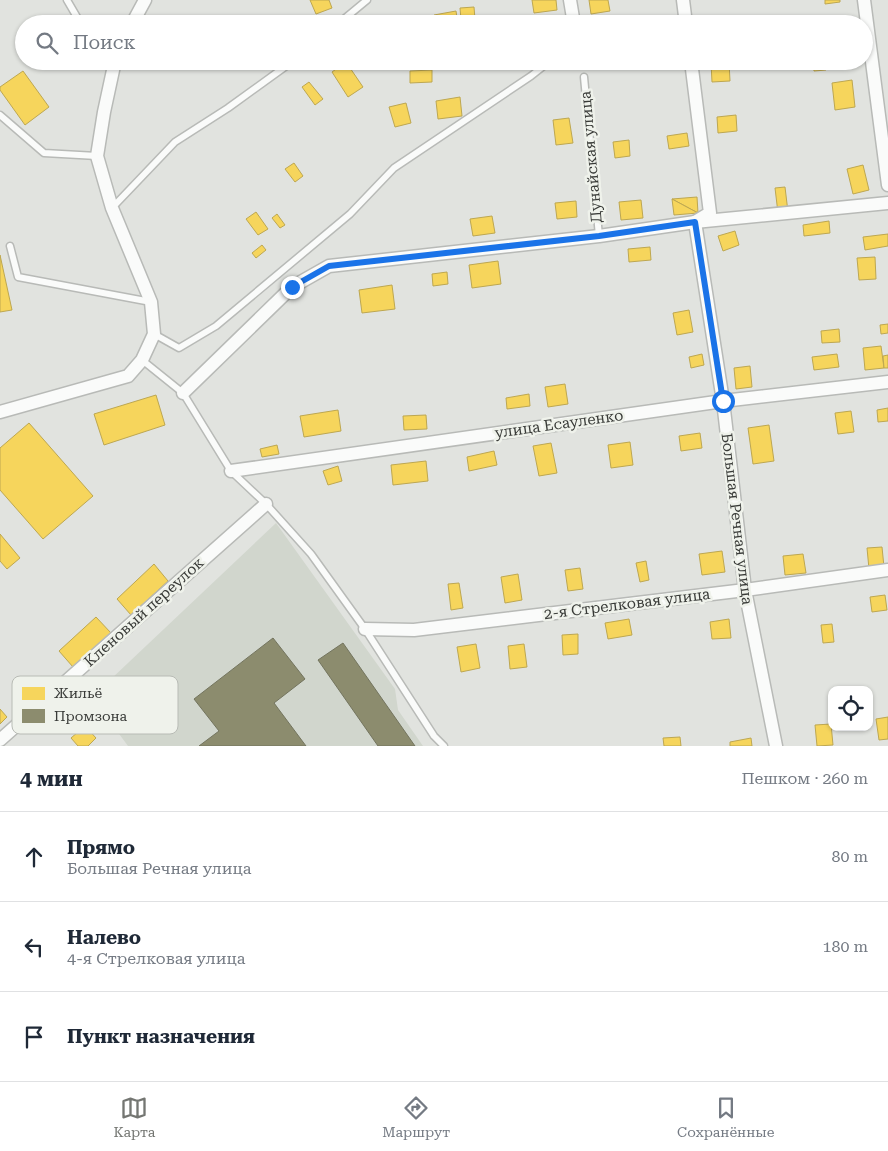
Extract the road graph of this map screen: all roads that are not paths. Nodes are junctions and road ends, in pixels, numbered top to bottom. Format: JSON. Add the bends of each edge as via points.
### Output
{"nodes":[{"id":1,"x":67,"y":0,"type":"edge"},
{"id":2,"x":145,"y":0,"type":"edge"},
{"id":3,"x":367,"y":0,"type":"edge"},
{"id":4,"x":570,"y":0,"type":"edge"},
{"id":5,"x":683,"y":0,"type":"edge"},
{"id":6,"x":864,"y":0,"type":"edge"},
{"id":7,"x":76,"y":15,"type":"edge"},
{"id":8,"x":137,"y":15,"type":"edge"},
{"id":9,"x":349,"y":15,"type":"edge"},
{"id":10,"x":572,"y":15,"type":"edge"},
{"id":11,"x":685,"y":15,"type":"edge"},
{"id":12,"x":866,"y":15,"type":"edge"},
{"id":13,"x":873,"y":69,"type":"edge"},
{"id":14,"x":113,"y":70,"type":"edge"},
{"id":15,"x":280,"y":70,"type":"edge"},
{"id":16,"x":539,"y":70,"type":"edge"},
{"id":17,"x":692,"y":70,"type":"edge"},
{"id":18,"x":584,"y":77,"type":"dead end"},
{"id":19,"x":0,"y":115,"type":"edge"},
{"id":20,"x":96,"y":156,"type":"junction"},
{"id":21,"x":888,"y":185,"type":"edge"},
{"id":22,"x":888,"y":203,"type":"edge"},
{"id":23,"x":112,"y":208,"type":"junction"},
{"id":24,"x":695,"y":222,"type":"junction"},
{"id":25,"x":599,"y":236,"type":"junction"},
{"id":26,"x":10,"y":246,"type":"dead end"},
{"id":27,"x":151,"y":302,"type":"junction"},
{"id":28,"x":154,"y":334,"type":"junction"},
{"id":29,"x":142,"y":360,"type":"junction"},
{"id":30,"x":888,"y":382,"type":"edge"},
{"id":31,"x":183,"y":393,"type":"junction"},
{"id":32,"x":723,"y":401,"type":"junction"},
{"id":33,"x":0,"y":412,"type":"edge"},
{"id":34,"x":231,"y":471,"type":"junction"},
{"id":35,"x":266,"y":504,"type":"junction"},
{"id":36,"x":888,"y":570,"type":"edge"},
{"id":37,"x":745,"y":590,"type":"junction"},
{"id":38,"x":365,"y":629,"type":"junction"},
{"id":39,"x":72,"y":676,"type":"edge"},
{"id":40,"x":12,"y":729,"type":"edge"},
{"id":41,"x":0,"y":740,"type":"edge"},
{"id":42,"x":444,"y":746,"type":"edge"},
{"id":43,"x":776,"y":746,"type":"edge"}],
"edges":[{"from":1,"to":7,"type":"lane"},
{"from":2,"to":8,"type":"street"},
{"from":3,"to":9,"type":"lane"},
{"from":4,"to":10,"type":"street"},
{"from":5,"to":11,"type":"street"},
{"from":6,"to":12,"type":"street"},
{"from":13,"to":21,"type":"street"},
{"from":14,"to":20,"type":"street"},
{"from":15,"to":23,"type":"lane","via":[[175,142]]},
{"from":16,"to":28,"type":"lane","via":[[394,168],[350,214],[216,326],[179,348]]},
{"from":17,"to":24,"type":"street","via":[[710,213]]},
{"from":18,"to":25,"type":"lane","name":"Дунайская улица"},
{"from":19,"to":20,"type":"lane","via":[[44,153]]},
{"from":20,"to":23,"type":"street"},
{"from":22,"to":24,"type":"street"},
{"from":23,"to":27,"type":"street"},
{"from":24,"to":25,"type":"street"},
{"from":24,"to":32,"type":"street","name":"Большая Речная улица"},
{"from":25,"to":31,"type":"street","via":[[329,266],[292,287]]},
{"from":26,"to":27,"type":"lane","via":[[18,277]]},
{"from":27,"to":28,"type":"street"},
{"from":28,"to":29,"type":"street"},
{"from":29,"to":31,"type":"lane"},
{"from":29,"to":33,"type":"street","via":[[128,376]]},
{"from":30,"to":32,"type":"street","name":"улица Есауленко"},
{"from":31,"to":34,"type":"lane"},
{"from":32,"to":34,"type":"street","name":"улица Есауленко"},
{"from":32,"to":37,"type":"street","name":"Большая Речная улица"},
{"from":34,"to":35,"type":"lane"},
{"from":35,"to":38,"type":"lane","via":[[311,554]]},
{"from":35,"to":39,"type":"street","name":"Кленовый переулок"},
{"from":36,"to":37,"type":"street","name":"2-я Стрелковая улица"},
{"from":37,"to":38,"type":"street","name":"2-я Стрелковая улица","via":[[414,630]]},
{"from":37,"to":43,"type":"street","name":"Большая Речная улица"},
{"from":38,"to":42,"type":"lane","via":[[434,736]]},
{"from":40,"to":41,"type":"street","name":"Кленовый переулок"}]}
